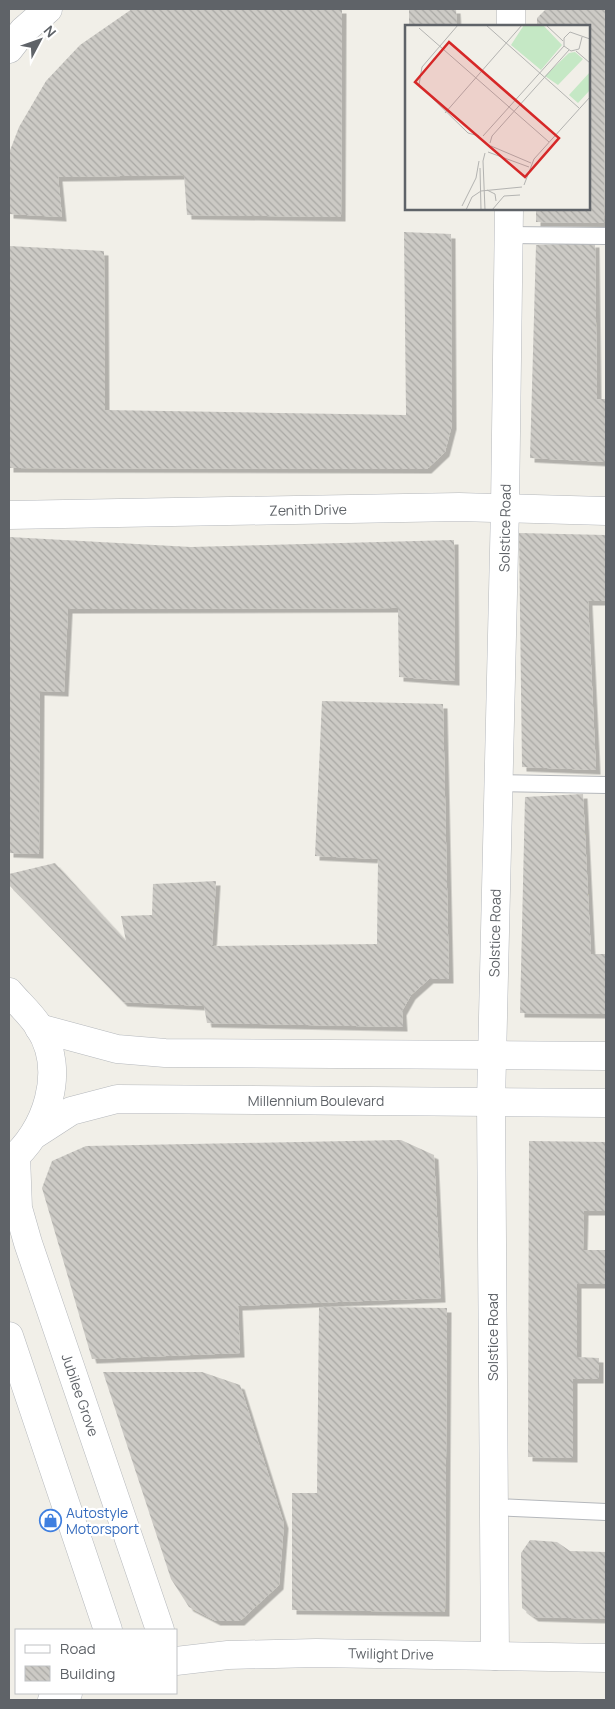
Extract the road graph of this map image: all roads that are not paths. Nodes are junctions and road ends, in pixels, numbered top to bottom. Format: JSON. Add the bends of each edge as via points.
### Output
{"nodes":[{"id":1,"x":48,"y":9,"type":"edge"},
{"id":2,"x":511,"y":9,"type":"edge"},
{"id":3,"x":511,"y":25,"type":"edge"},
{"id":4,"x":9,"y":49,"type":"edge"},
{"id":5,"x":508,"y":222,"type":"edge"},
{"id":6,"x":606,"y":236,"type":"edge"},
{"id":7,"x":505,"y":508,"type":"junction"},
{"id":8,"x":606,"y":511,"type":"edge"},
{"id":9,"x":9,"y":515,"type":"edge"},
{"id":10,"x":499,"y":783,"type":"junction"},
{"id":11,"x":606,"y":785,"type":"edge"},
{"id":12,"x":9,"y":992,"type":"edge"},
{"id":13,"x":39,"y":1028,"type":"junction"},
{"id":14,"x":492,"y":1055,"type":"junction"},
{"id":15,"x":606,"y":1056,"type":"edge"},
{"id":16,"x":492,"y":1102,"type":"junction"},
{"id":17,"x":606,"y":1103,"type":"edge"},
{"id":18,"x":34,"y":1135,"type":"junction"},
{"id":19,"x":12,"y":1159,"type":"edge"},
{"id":20,"x":9,"y":1336,"type":"edge"},
{"id":21,"x":494,"y":1508,"type":"junction"},
{"id":22,"x":606,"y":1512,"type":"edge"},
{"id":23,"x":108,"y":1629,"type":"edge"},
{"id":24,"x":160,"y":1629,"type":"edge"},
{"id":25,"x":495,"y":1656,"type":"junction"},
{"id":26,"x":606,"y":1658,"type":"edge"},
{"id":27,"x":178,"y":1661,"type":"edge"},
{"id":28,"x":66,"y":1694,"type":"edge"},
{"id":29,"x":52,"y":1700,"type":"edge"}],
"edges":[{"from":1,"to":4,"type":"street","via":[[23,31]]},
{"from":2,"to":3,"type":"street"},
{"from":5,"to":6,"type":"lane"},
{"from":5,"to":7,"type":"street","name":"Solstice Road"},
{"from":7,"to":8,"type":"street","name":"Zenith Drive"},
{"from":7,"to":9,"type":"street","name":"Zenith Drive"},
{"from":7,"to":10,"type":"street","name":"Solstice Road"},
{"from":10,"to":11,"type":"lane"},
{"from":10,"to":14,"type":"street","name":"Solstice Road"},
{"from":12,"to":13,"type":"street","name":"Millennium Boulevard"},
{"from":13,"to":14,"type":"street","via":[[117,1049],[165,1053]]},
{"from":13,"to":18,"type":"street","name":"Millennium Boulevard","via":[[47,1047],[51,1077],[47,1107]]},
{"from":14,"to":15,"type":"street"},
{"from":14,"to":16,"type":"street","name":"Solstice Road"},
{"from":16,"to":17,"type":"street","name":"Millennium Boulevard"},
{"from":16,"to":18,"type":"street","name":"Millennium Boulevard","via":[[117,1099],[71,1111]]},
{"from":16,"to":21,"type":"street","name":"Solstice Road"},
{"from":18,"to":19,"type":"street","name":"Millennium Boulevard"},
{"from":19,"to":24,"type":"street","name":"Jubilee Grove","via":[[23,1226]]},
{"from":20,"to":23,"type":"street"},
{"from":21,"to":22,"type":"lane"},
{"from":21,"to":25,"type":"street","name":"Solstice Road"},
{"from":25,"to":26,"type":"street","name":"Twilight Drive"},
{"from":25,"to":27,"type":"street","name":"Twilight Drive","via":[[316,1652],[228,1654]]},
{"from":28,"to":29,"type":"street"}]}
